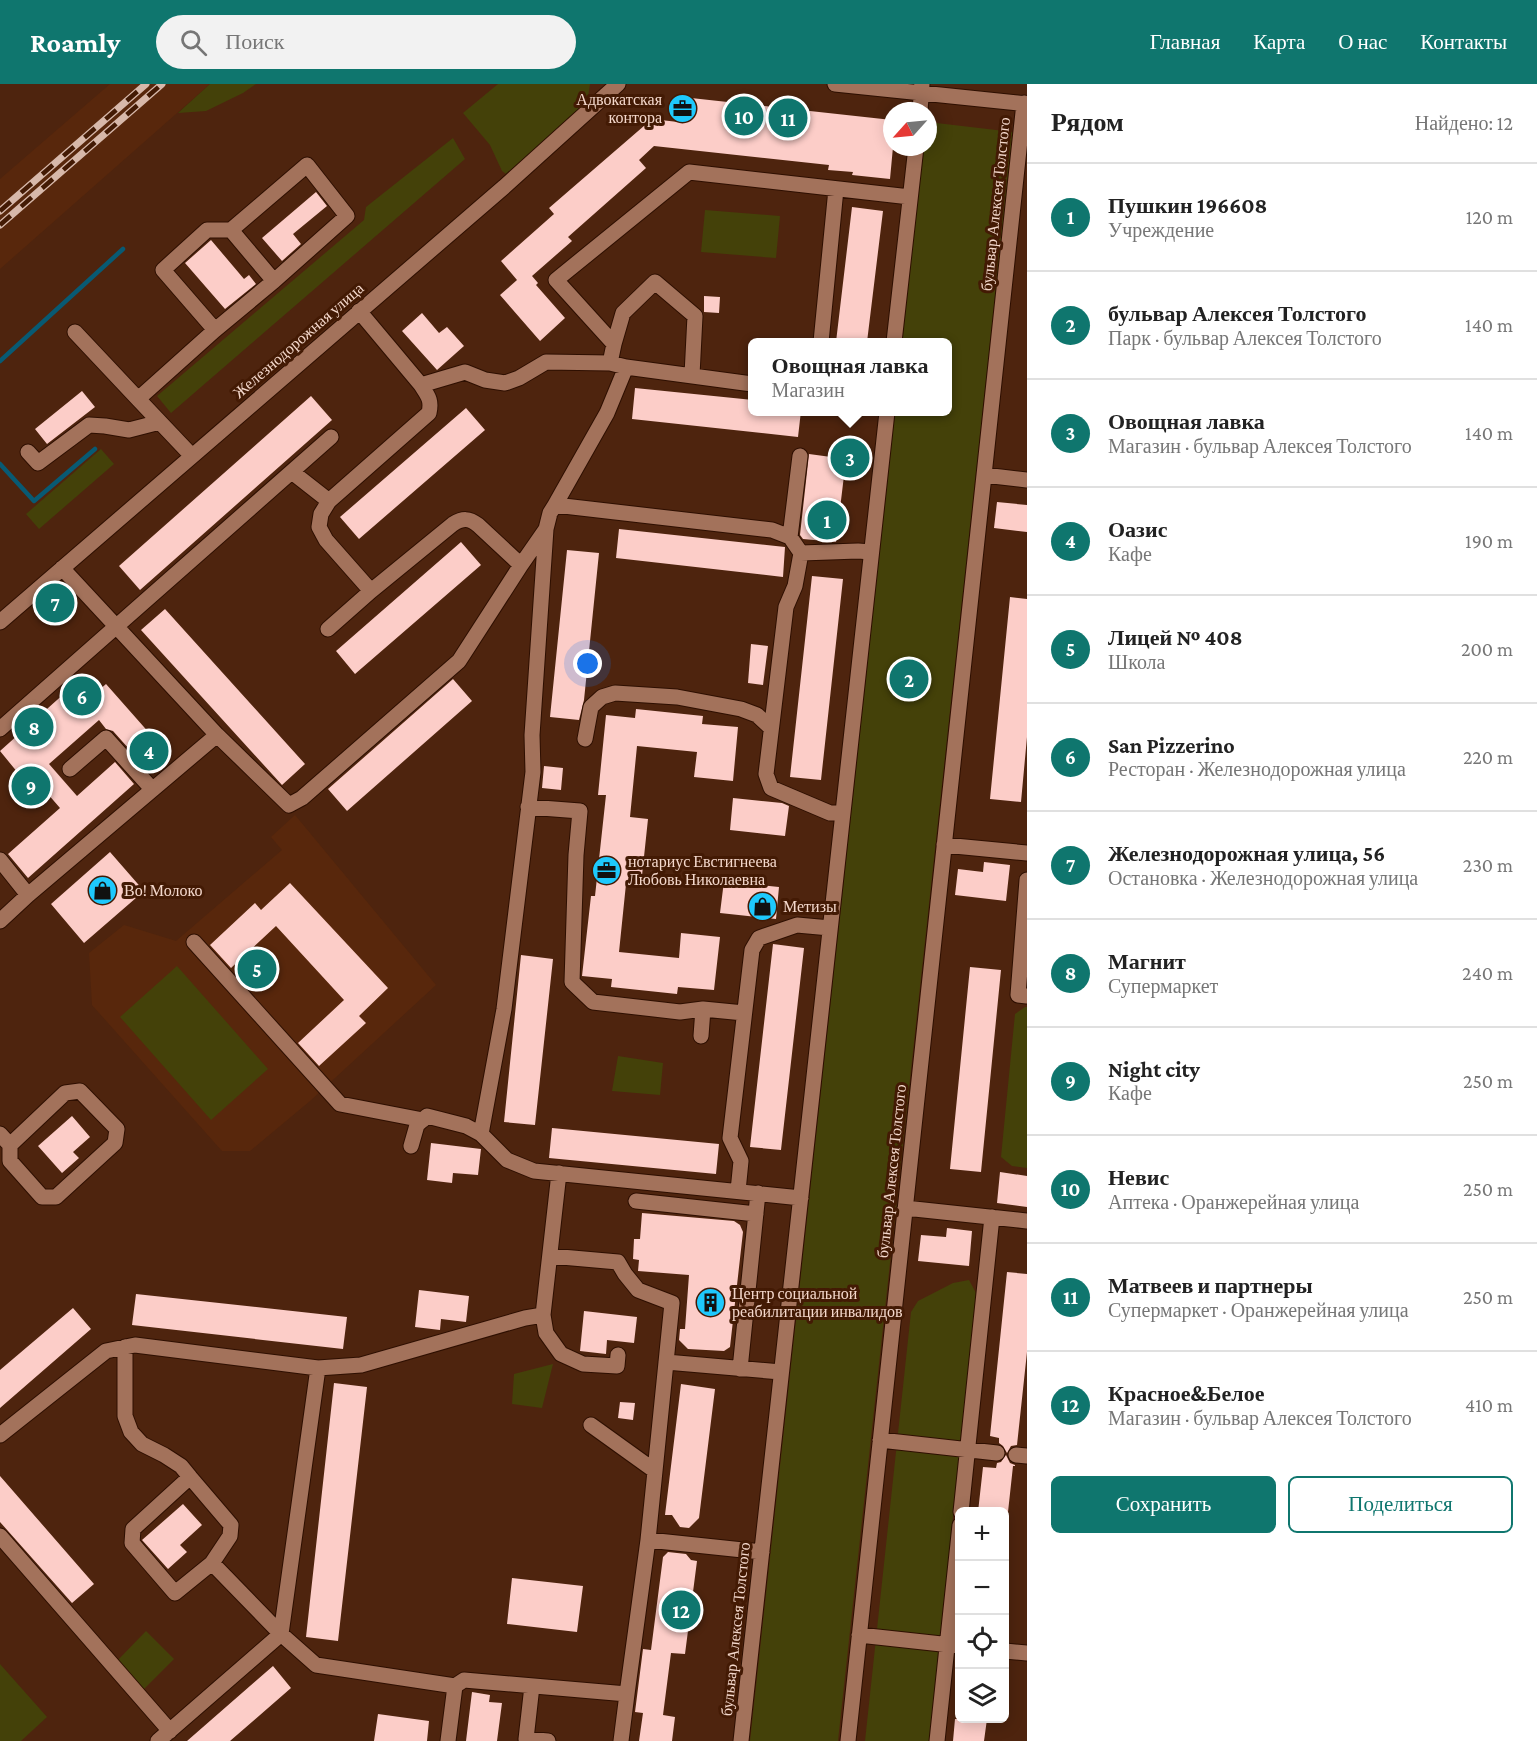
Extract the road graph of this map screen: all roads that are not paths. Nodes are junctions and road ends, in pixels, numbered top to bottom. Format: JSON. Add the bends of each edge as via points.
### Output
{"nodes":[{"id":1,"x":618,"y":84,"type":"edge"},
{"id":2,"x":835,"y":84,"type":"edge"},
{"id":3,"x":922,"y":88,"type":"edge"},
{"id":4,"x":1026,"y":104,"type":"edge"},
{"id":5,"x":915,"y":156,"type":"edge"},
{"id":6,"x":836,"y":189,"type":"junction"},
{"id":7,"x":910,"y":197,"type":"junction"},
{"id":8,"x":1020,"y":201,"type":"edge"},
{"id":9,"x":231,"y":230,"type":"junction"},
{"id":10,"x":274,"y":281,"type":"junction"},
{"id":11,"x":359,"y":311,"type":"junction"},
{"id":12,"x":215,"y":330,"type":"junction"},
{"id":13,"x":75,"y":332,"type":"dead end"},
{"id":14,"x":820,"y":338,"type":"edge"},
{"id":15,"x":894,"y":338,"type":"edge"},
{"id":16,"x":614,"y":344,"type":"junction"},
{"id":17,"x":610,"y":363,"type":"junction"},
{"id":18,"x":626,"y":367,"type":"junction"},
{"id":19,"x":692,"y":375,"type":"junction"},
{"id":20,"x":748,"y":383,"type":"edge"},
{"id":21,"x":421,"y":385,"type":"junction"},
{"id":22,"x":138,"y":399,"type":"junction"},
{"id":23,"x":886,"y":416,"type":"edge"},
{"id":24,"x":160,"y":422,"type":"junction"},
{"id":25,"x":331,"y":437,"type":"dead end"},
{"id":26,"x":28,"y":452,"type":"dead end"},
{"id":27,"x":192,"y":456,"type":"junction"},
{"id":28,"x":800,"y":456,"type":"dead end"},
{"id":29,"x":292,"y":472,"type":"junction"},
{"id":30,"x":984,"y":475,"type":"junction"},
{"id":31,"x":1027,"y":480,"type":"edge"},
{"id":32,"x":329,"y":501,"type":"junction"},
{"id":33,"x":555,"y":505,"type":"junction"},
{"id":34,"x":546,"y":529,"type":"junction"},
{"id":35,"x":790,"y":537,"type":"junction"},
{"id":36,"x":871,"y":552,"type":"junction"},
{"id":37,"x":801,"y":553,"type":"junction"},
{"id":38,"x":521,"y":565,"type":"junction"},
{"id":39,"x":62,"y":568,"type":"junction"},
{"id":40,"x":371,"y":591,"type":"junction"},
{"id":41,"x":0,"y":622,"type":"edge"},
{"id":42,"x":117,"y":625,"type":"junction"},
{"id":43,"x":328,"y":629,"type":"dead end"},
{"id":44,"x":771,"y":728,"type":"junction"},
{"id":45,"x":0,"y":729,"type":"edge"},
{"id":46,"x":217,"y":735,"type":"junction"},
{"id":47,"x":585,"y":739,"type":"dead end"},
{"id":48,"x":70,"y":769,"type":"dead end"},
{"id":49,"x":152,"y":789,"type":"junction"},
{"id":50,"x":528,"y":807,"type":"junction"},
{"id":51,"x":843,"y":813,"type":"junction"},
{"id":52,"x":944,"y":845,"type":"junction"},
{"id":53,"x":1027,"y":853,"type":"edge"},
{"id":54,"x":0,"y":860,"type":"edge"},
{"id":55,"x":1027,"y":880,"type":"edge"},
{"id":56,"x":28,"y":895,"type":"junction"},
{"id":57,"x":0,"y":921,"type":"edge"},
{"id":58,"x":830,"y":928,"type":"junction"},
{"id":59,"x":194,"y":942,"type":"dead end"},
{"id":60,"x":1027,"y":996,"type":"edge"},
{"id":61,"x":703,"y":1009,"type":"junction"},
{"id":62,"x":744,"y":1014,"type":"junction"},
{"id":63,"x":701,"y":1036,"type":"dead end"},
{"id":64,"x":423,"y":1120,"type":"junction"},
{"id":65,"x":481,"y":1134,"type":"junction"},
{"id":66,"x":5,"y":1140,"type":"edge"},
{"id":67,"x":411,"y":1146,"type":"dead end"},
{"id":68,"x":559,"y":1173,"type":"junction"},
{"id":69,"x":738,"y":1191,"type":"junction"},
{"id":70,"x":758,"y":1193,"type":"junction"},
{"id":71,"x":801,"y":1198,"type":"junction"},
{"id":72,"x":636,"y":1202,"type":"dead end"},
{"id":73,"x":905,"y":1208,"type":"junction"},
{"id":74,"x":756,"y":1214,"type":"junction"},
{"id":75,"x":992,"y":1217,"type":"junction"},
{"id":76,"x":1027,"y":1221,"type":"edge"},
{"id":77,"x":550,"y":1256,"type":"junction"},
{"id":78,"x":543,"y":1315,"type":"junction"},
{"id":79,"x":125,"y":1347,"type":"junction"},
{"id":80,"x":618,"y":1355,"type":"dead end"},
{"id":81,"x":666,"y":1362,"type":"junction"},
{"id":82,"x":318,"y":1368,"type":"junction"},
{"id":83,"x":740,"y":1369,"type":"junction"},
{"id":84,"x":782,"y":1372,"type":"junction"},
{"id":85,"x":591,"y":1425,"type":"dead end"},
{"id":86,"x":0,"y":1435,"type":"edge"},
{"id":87,"x":880,"y":1440,"type":"junction"},
{"id":88,"x":967,"y":1450,"type":"junction"},
{"id":89,"x":998,"y":1453,"type":"dead end"},
{"id":90,"x":655,"y":1471,"type":"junction"},
{"id":91,"x":190,"y":1477,"type":"junction"},
{"id":92,"x":961,"y":1507,"type":"edge"},
{"id":93,"x":0,"y":1536,"type":"edge"},
{"id":94,"x":648,"y":1540,"type":"junction"},
{"id":95,"x":762,"y":1552,"type":"junction"},
{"id":96,"x":958,"y":1561,"type":"edge"},
{"id":97,"x":212,"y":1563,"type":"junction"},
{"id":98,"x":281,"y":1634,"type":"junction"},
{"id":99,"x":859,"y":1635,"type":"junction"},
{"id":100,"x":953,"y":1645,"type":"edge"},
{"id":101,"x":1009,"y":1651,"type":"edge"},
{"id":102,"x":1027,"y":1653,"type":"edge"},
{"id":103,"x":455,"y":1686,"type":"junction"},
{"id":104,"x":532,"y":1686,"type":"junction"},
{"id":105,"x":627,"y":1694,"type":"junction"},
{"id":106,"x":164,"y":1736,"type":"edge"},
{"id":107,"x":448,"y":1741,"type":"edge"},
{"id":108,"x":548,"y":1741,"type":"edge"},
{"id":109,"x":621,"y":1741,"type":"edge"},
{"id":110,"x":741,"y":1741,"type":"edge"},
{"id":111,"x":848,"y":1741,"type":"edge"},
{"id":112,"x":937,"y":1741,"type":"edge"}],
"edges":[{"from":1,"to":11,"type":"street","name":"Железнодорожная улица"},
{"from":2,"to":3,"type":"street"},
{"from":3,"to":4,"type":"street"},
{"from":4,"to":8,"type":"street","name":"бульвар Алексея Толстого"},
{"from":5,"to":7,"type":"street"},
{"from":6,"to":7,"type":"street"},
{"from":6,"to":14,"type":"street"},
{"from":6,"to":16,"type":"street","via":[[689,172],[556,280]]},
{"from":7,"to":15,"type":"street"},
{"from":8,"to":30,"type":"street","name":"бульвар Алексея Толстого"},
{"from":9,"to":10,"type":"street"},
{"from":9,"to":10,"type":"street","via":[[307,165],[347,216]]},
{"from":9,"to":12,"type":"street","via":[[207,230],[163,270]]},
{"from":10,"to":12,"type":"street"},
{"from":11,"to":21,"type":"street"},
{"from":11,"to":27,"type":"street","name":"Железнодорожная улица"},
{"from":12,"to":22,"type":"street"},
{"from":13,"to":22,"type":"street"},
{"from":16,"to":17,"type":"street"},
{"from":16,"to":19,"type":"street","via":[[623,313],[655,282],[695,316]]},
{"from":17,"to":18,"type":"street"},
{"from":17,"to":21,"type":"street","via":[[546,362],[505,382],[465,372]]},
{"from":18,"to":19,"type":"street"},
{"from":18,"to":33,"type":"street","via":[[607,413]]},
{"from":19,"to":20,"type":"street"},
{"from":21,"to":32,"type":"street","via":[[431,405],[429,413]]},
{"from":22,"to":24,"type":"street"},
{"from":23,"to":36,"type":"street","name":"бульвар Алексея Толстого"},
{"from":24,"to":26,"type":"street","via":[[129,430],[89,425],[38,463]]},
{"from":24,"to":27,"type":"street"},
{"from":25,"to":29,"type":"street"},
{"from":27,"to":39,"type":"street","name":"Железнодорожная улица"},
{"from":28,"to":35,"type":"street"},
{"from":29,"to":32,"type":"street"},
{"from":29,"to":42,"type":"street"},
{"from":30,"to":31,"type":"street"},
{"from":30,"to":52,"type":"street","name":"бульвар Алексея Толстого"},
{"from":32,"to":40,"type":"street","via":[[319,526],[326,540]]},
{"from":33,"to":34,"type":"street"},
{"from":33,"to":35,"type":"street","via":[[772,530]]},
{"from":34,"to":38,"type":"street"},
{"from":34,"to":50,"type":"street"},
{"from":35,"to":37,"type":"street"},
{"from":36,"to":37,"type":"street"},
{"from":36,"to":51,"type":"street","name":"бульвар Алексея Толстого"},
{"from":37,"to":44,"type":"street","via":[[786,608]]},
{"from":38,"to":40,"type":"street","via":[[472,520],[462,519]]},
{"from":38,"to":46,"type":"street","via":[[459,661],[302,798],[289,805]]},
{"from":39,"to":41,"type":"street","name":"Железнодорожная улица"},
{"from":39,"to":42,"type":"street"},
{"from":40,"to":43,"type":"street"},
{"from":42,"to":45,"type":"street"},
{"from":42,"to":46,"type":"street"},
{"from":44,"to":47,"type":"street","via":[[757,715],[741,709],[677,697],[615,693],[602,697],[591,707]]},
{"from":44,"to":51,"type":"street","via":[[766,774],[771,788],[830,813]]},
{"from":46,"to":49,"type":"street"},
{"from":48,"to":49,"type":"street","via":[[105,738]]},
{"from":49,"to":56,"type":"street"},
{"from":50,"to":61,"type":"street","via":[[580,811],[572,982],[593,1002],[680,1012]]},
{"from":50,"to":65,"type":"street","via":[[504,1009]]},
{"from":51,"to":58,"type":"street","name":"бульвар Алексея Толстого"},
{"from":52,"to":53,"type":"street"},
{"from":52,"to":73,"type":"street","name":"бульвар Алексея Толстого"},
{"from":54,"to":56,"type":"street"},
{"from":55,"to":60,"type":"street","via":[[1018,995]]},
{"from":56,"to":57,"type":"street"},
{"from":58,"to":62,"type":"street","via":[[797,925],[759,938],[752,950]]},
{"from":58,"to":71,"type":"street","name":"бульвар Алексея Толстого"},
{"from":59,"to":64,"type":"street","via":[[340,1104]]},
{"from":61,"to":62,"type":"street"},
{"from":61,"to":63,"type":"street"},
{"from":62,"to":69,"type":"street","via":[[730,1138],[741,1161]]},
{"from":64,"to":65,"type":"street","via":[[427,1116]]},
{"from":64,"to":67,"type":"street","via":[[417,1125]]},
{"from":65,"to":68,"type":"street","via":[[507,1161],[534,1171]]},
{"from":66,"to":66,"type":"street","via":[[10,1161],[23,1176],[42,1197],[56,1197],[115,1143],[117,1129],[80,1091],[65,1093]]},
{"from":68,"to":69,"type":"street"},
{"from":68,"to":77,"type":"street"},
{"from":69,"to":70,"type":"street"},
{"from":70,"to":71,"type":"street"},
{"from":70,"to":74,"type":"street"},
{"from":71,"to":84,"type":"street","name":"бульвар Алексея Толстого"},
{"from":72,"to":74,"type":"street"},
{"from":73,"to":75,"type":"street"},
{"from":73,"to":87,"type":"street","name":"бульвар Алексея Толстого"},
{"from":74,"to":83,"type":"street"},
{"from":75,"to":76,"type":"street"},
{"from":75,"to":88,"type":"street"},
{"from":77,"to":78,"type":"street"},
{"from":77,"to":81,"type":"street","via":[[618,1262],[638,1290],[672,1303]]},
{"from":78,"to":80,"type":"street","via":[[546,1332],[561,1354],[583,1364],[617,1366]]},
{"from":78,"to":82,"type":"street","via":[[361,1365]]},
{"from":79,"to":82,"type":"street"},
{"from":79,"to":86,"type":"street","via":[[106,1351]]},
{"from":79,"to":91,"type":"street","via":[[125,1416],[131,1432],[142,1444],[181,1466]]},
{"from":81,"to":83,"type":"street"},
{"from":81,"to":90,"type":"street"},
{"from":82,"to":98,"type":"street"},
{"from":83,"to":84,"type":"street"},
{"from":84,"to":95,"type":"street","name":"бульвар Алексея Толстого"},
{"from":85,"to":90,"type":"street"},
{"from":87,"to":88,"type":"street"},
{"from":87,"to":99,"type":"street","name":"бульвар Алексея Толстого"},
{"from":88,"to":89,"type":"street"},
{"from":88,"to":92,"type":"street"},
{"from":90,"to":94,"type":"street"},
{"from":91,"to":97,"type":"street","via":[[231,1525],[230,1536]]},
{"from":91,"to":97,"type":"street","via":[[133,1529],[132,1543],[175,1593]]},
{"from":93,"to":106,"type":"street"},
{"from":94,"to":95,"type":"street"},
{"from":94,"to":105,"type":"street"},
{"from":95,"to":110,"type":"street","name":"бульвар Алексея Толстого"},
{"from":96,"to":100,"type":"street"},
{"from":97,"to":98,"type":"street"},
{"from":98,"to":103,"type":"street","via":[[316,1665]]},
{"from":98,"to":106,"type":"street"},
{"from":99,"to":100,"type":"street"},
{"from":99,"to":111,"type":"street","name":"бульвар Алексея Толстого"},
{"from":100,"to":112,"type":"street"},
{"from":101,"to":102,"type":"street"},
{"from":103,"to":104,"type":"street","via":[[464,1680]]},
{"from":103,"to":107,"type":"street"},
{"from":104,"to":105,"type":"street"},
{"from":104,"to":108,"type":"street","via":[[526,1739]]},
{"from":105,"to":109,"type":"street"}]}
